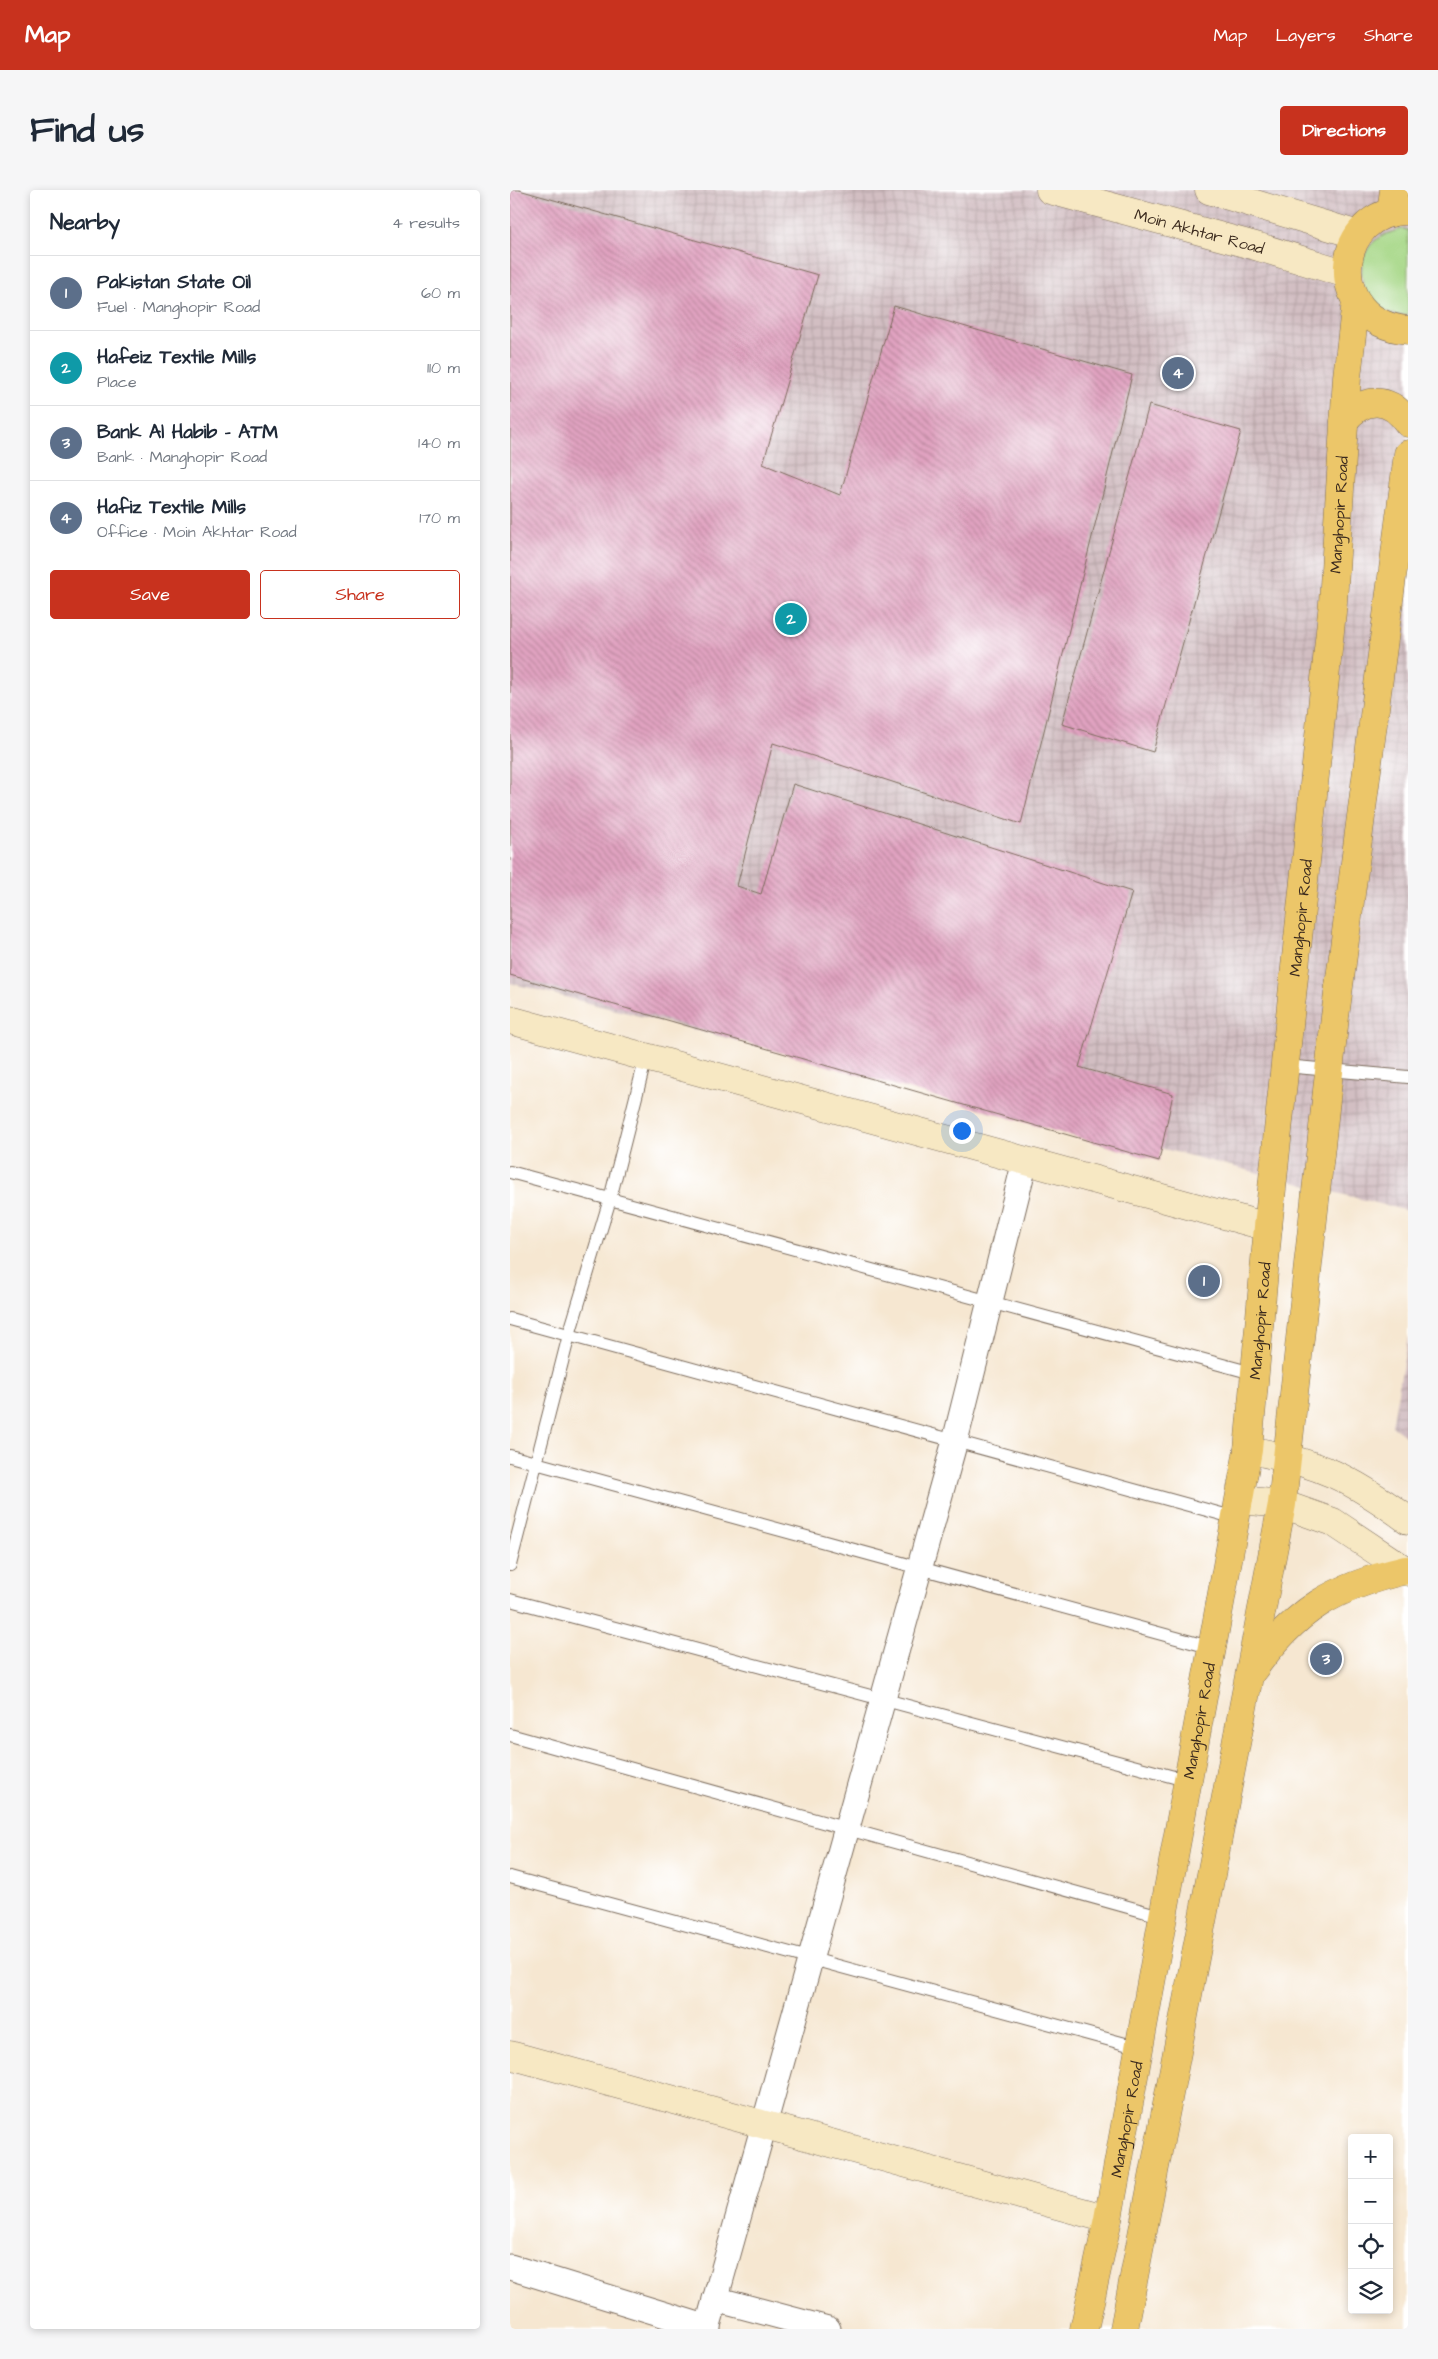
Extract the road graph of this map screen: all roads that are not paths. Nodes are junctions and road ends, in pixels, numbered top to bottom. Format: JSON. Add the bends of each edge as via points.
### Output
{"nodes":[{"id":1,"x":1050,"y":190,"type":"edge"},
{"id":2,"x":1209,"y":190,"type":"edge"},
{"id":3,"x":1398,"y":205,"type":"edge"},
{"id":4,"x":1358,"y":235,"type":"junction"},
{"id":5,"x":1347,"y":274,"type":"junction"},
{"id":6,"x":1356,"y":301,"type":"junction"},
{"id":7,"x":1408,"y":330,"type":"edge"},
{"id":8,"x":1344,"y":421,"type":"junction"},
{"id":9,"x":1408,"y":423,"type":"edge"},
{"id":10,"x":1408,"y":454,"type":"edge"},
{"id":11,"x":510,"y":1020,"type":"edge"},
{"id":12,"x":646,"y":1057,"type":"junction"},
{"id":13,"x":1285,"y":1066,"type":"junction"},
{"id":14,"x":1329,"y":1069,"type":"junction"},
{"id":15,"x":1408,"y":1077,"type":"edge"},
{"id":16,"x":1025,"y":1161,"type":"junction"},
{"id":17,"x":510,"y":1172,"type":"edge"},
{"id":18,"x":610,"y":1199,"type":"junction"},
{"id":19,"x":1268,"y":1227,"type":"junction"},
{"id":20,"x":989,"y":1302,"type":"junction"},
{"id":21,"x":510,"y":1319,"type":"edge"},
{"id":22,"x":569,"y":1335,"type":"junction"},
{"id":23,"x":1256,"y":1374,"type":"junction"},
{"id":24,"x":955,"y":1441,"type":"junction"},
{"id":25,"x":1248,"y":1450,"type":"junction"},
{"id":26,"x":510,"y":1456,"type":"edge"},
{"id":27,"x":1286,"y":1456,"type":"junction"},
{"id":28,"x":537,"y":1464,"type":"junction"},
{"id":29,"x":1282,"y":1504,"type":"junction"},
{"id":30,"x":1238,"y":1509,"type":"junction"},
{"id":31,"x":1408,"y":1520,"type":"edge"},
{"id":32,"x":510,"y":1565,"type":"edge"},
{"id":33,"x":920,"y":1569,"type":"junction"},
{"id":34,"x":1407,"y":1571,"type":"edge"},
{"id":35,"x":510,"y":1600,"type":"edge"},
{"id":36,"x":1213,"y":1648,"type":"junction"},
{"id":37,"x":1250,"y":1676,"type":"junction"},
{"id":38,"x":883,"y":1699,"type":"junction"},
{"id":39,"x":510,"y":1735,"type":"edge"},
{"id":40,"x":1189,"y":1781,"type":"junction"},
{"id":41,"x":847,"y":1830,"type":"junction"},
{"id":42,"x":510,"y":1877,"type":"edge"},
{"id":43,"x":1164,"y":1917,"type":"junction"},
{"id":44,"x":811,"y":1959,"type":"junction"},
{"id":45,"x":1140,"y":2048,"type":"junction"},
{"id":46,"x":510,"y":2055,"type":"edge"},
{"id":47,"x":765,"y":2126,"type":"junction"},
{"id":48,"x":1108,"y":2219,"type":"junction"},
{"id":49,"x":510,"y":2267,"type":"edge"},
{"id":50,"x":716,"y":2299,"type":"junction"},
{"id":51,"x":707,"y":2328,"type":"edge"},
{"id":52,"x":828,"y":2329,"type":"edge"},
{"id":53,"x":1084,"y":2329,"type":"edge"},
{"id":54,"x":1124,"y":2329,"type":"edge"}],
"edges":[{"from":1,"to":5,"type":"street","name":"Moin Akhtar Road"},
{"from":2,"to":4,"type":"street"},
{"from":3,"to":4,"type":"main road"},
{"from":4,"to":5,"type":"main road","via":[[1349,254]]},
{"from":5,"to":6,"type":"main road"},
{"from":6,"to":7,"type":"main road","via":[[1378,323]]},
{"from":6,"to":8,"type":"main road","name":"Manghopir Road"},
{"from":8,"to":9,"type":"main road","via":[[1360,406],[1383,403],[1394,407]]},
{"from":8,"to":13,"type":"main road","name":"Manghopir Road","via":[[1333,602]]},
{"from":10,"to":14,"type":"main road"},
{"from":11,"to":12,"type":"street"},
{"from":12,"to":16,"type":"street"},
{"from":12,"to":18,"type":"lane"},
{"from":13,"to":14,"type":"lane"},
{"from":13,"to":19,"type":"main road","name":"Manghopir Road"},
{"from":14,"to":15,"type":"lane"},
{"from":14,"to":27,"type":"main road"},
{"from":16,"to":19,"type":"street"},
{"from":16,"to":20,"type":"street"},
{"from":17,"to":18,"type":"lane"},
{"from":18,"to":20,"type":"lane"},
{"from":18,"to":22,"type":"lane"},
{"from":19,"to":23,"type":"main road","name":"Manghopir Road"},
{"from":20,"to":23,"type":"lane"},
{"from":20,"to":24,"type":"street"},
{"from":21,"to":22,"type":"lane"},
{"from":22,"to":24,"type":"lane"},
{"from":22,"to":28,"type":"lane"},
{"from":23,"to":25,"type":"main road","name":"Manghopir Road"},
{"from":24,"to":30,"type":"lane"},
{"from":24,"to":33,"type":"street"},
{"from":25,"to":27,"type":"street"},
{"from":25,"to":30,"type":"main road","name":"Manghopir Road"},
{"from":26,"to":28,"type":"lane"},
{"from":27,"to":29,"type":"main road"},
{"from":27,"to":31,"type":"street","via":[[1346,1478]]},
{"from":28,"to":32,"type":"lane"},
{"from":28,"to":33,"type":"lane"},
{"from":29,"to":30,"type":"street"},
{"from":29,"to":34,"type":"street","via":[[1333,1522]]},
{"from":29,"to":37,"type":"main road"},
{"from":30,"to":36,"type":"main road","name":"Manghopir Road"},
{"from":33,"to":36,"type":"lane"},
{"from":33,"to":38,"type":"street"},
{"from":34,"to":37,"type":"main road","via":[[1368,1579],[1332,1594],[1300,1616],[1272,1644]]},
{"from":35,"to":38,"type":"lane"},
{"from":36,"to":40,"type":"main road","name":"Manghopir Road"},
{"from":37,"to":54,"type":"main road"},
{"from":38,"to":40,"type":"lane"},
{"from":38,"to":41,"type":"street"},
{"from":39,"to":41,"type":"lane"},
{"from":40,"to":43,"type":"main road","name":"Manghopir Road"},
{"from":41,"to":43,"type":"lane"},
{"from":41,"to":44,"type":"street"},
{"from":42,"to":44,"type":"lane"},
{"from":43,"to":45,"type":"main road","name":"Manghopir Road"},
{"from":44,"to":45,"type":"lane"},
{"from":44,"to":47,"type":"street"},
{"from":45,"to":48,"type":"main road","name":"Manghopir Road"},
{"from":46,"to":47,"type":"street"},
{"from":47,"to":48,"type":"street"},
{"from":47,"to":50,"type":"street"},
{"from":48,"to":53,"type":"main road","name":"Manghopir Road"},
{"from":49,"to":51,"type":"street"},
{"from":50,"to":51,"type":"street"},
{"from":50,"to":52,"type":"street"}]}
